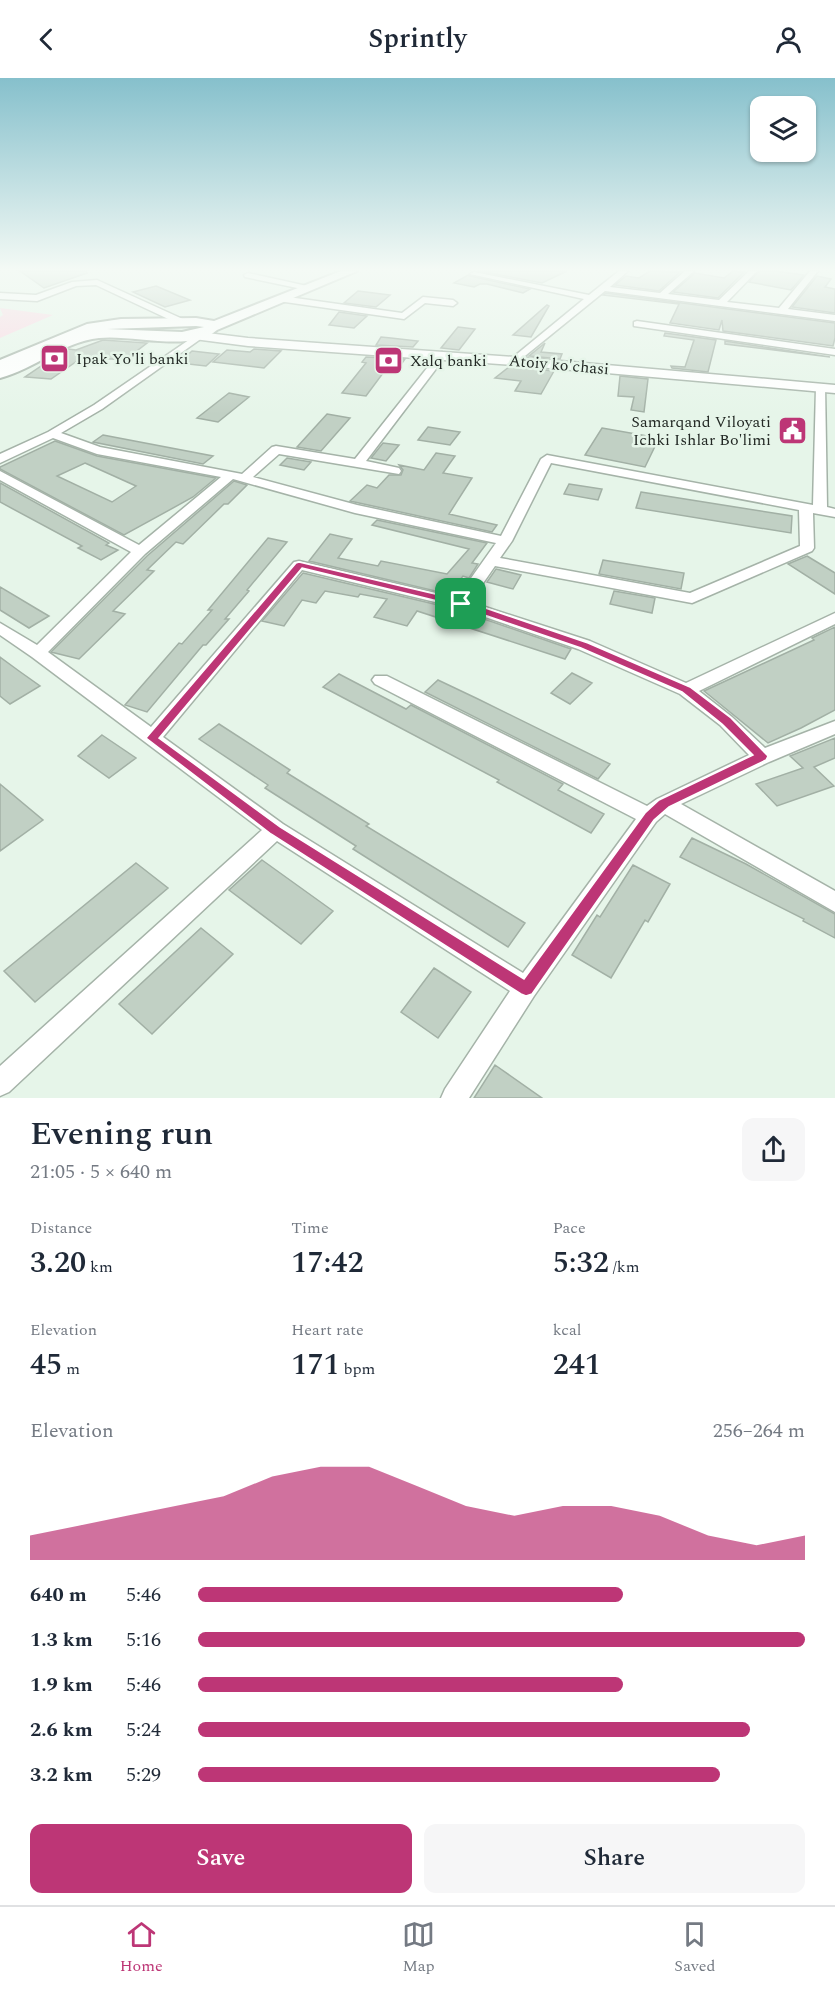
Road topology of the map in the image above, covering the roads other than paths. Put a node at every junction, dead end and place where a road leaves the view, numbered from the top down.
1 (175, 319) edge
2 (219, 319) edge
3 (233, 319) edge
4 (565, 319) edge
5 (637, 324) dead end
6 (193, 327) junction
7 (212, 327) junction
8 (175, 336) junction
9 (248, 342) junction
10 (835, 352) edge
11 (442, 355) junction
12 (515, 361) junction
13 (0, 365) edge
14 (0, 373) edge
15 (828, 388) edge
16 (52, 434) junction
17 (0, 459) edge
18 (358, 463) junction
19 (395, 471) dead end
20 (0, 475) edge
21 (238, 477) junction
22 (813, 508) junction
23 (835, 513) edge
24 (505, 542) junction
25 (140, 551) junction
26 (490, 561) junction
27 (461, 604) junction
28 (835, 618) edge
29 (0, 628) edge
30 (38, 653) junction
31 (381, 680) dead end
32 (686, 690) junction
33 (835, 728) edge
34 (152, 738) junction
35 (762, 756) junction
36 (657, 810) junction
37 (276, 830) junction
38 (835, 902) edge
39 (526, 988) junction
40 (0, 1083) edge
41 (454, 1098) edge

1 - 6 street
2 - 6 main road
3 - 7 main road
4 - 12 street
5 - 10 street
6 - 7 main road
6 - 8 main road
6 - 8 main road
6 - 9 street, Atoiy ko'chasi
6 - 13 main road
6 - 16 street
7 - 9 street, Atoiy ko'chasi
8 - 14 main road
9 - 11 street, Atoiy ko'chasi
11 - 12 street, Atoiy ko'chasi
11 - 18 street
12 - 15 street, Atoiy ko'chasi
15 - 22 street
16 - 17 street
16 - 21 street
18 - 19 street
18 - 21 street
20 - 25 street
21 - 24 street
21 - 25 street
22 - 23 street
22 - 24 street
22 - 26 street
24 - 26 street
25 - 30 street
26 - 27 street
27 - 32 street
27 - 34 street
28 - 32 street
29 - 30 street
30 - 34 street
31 - 36 street
32 - 35 street
33 - 35 street
34 - 37 street
35 - 36 street
36 - 38 street
36 - 39 street
37 - 39 street
37 - 40 street
39 - 41 street

